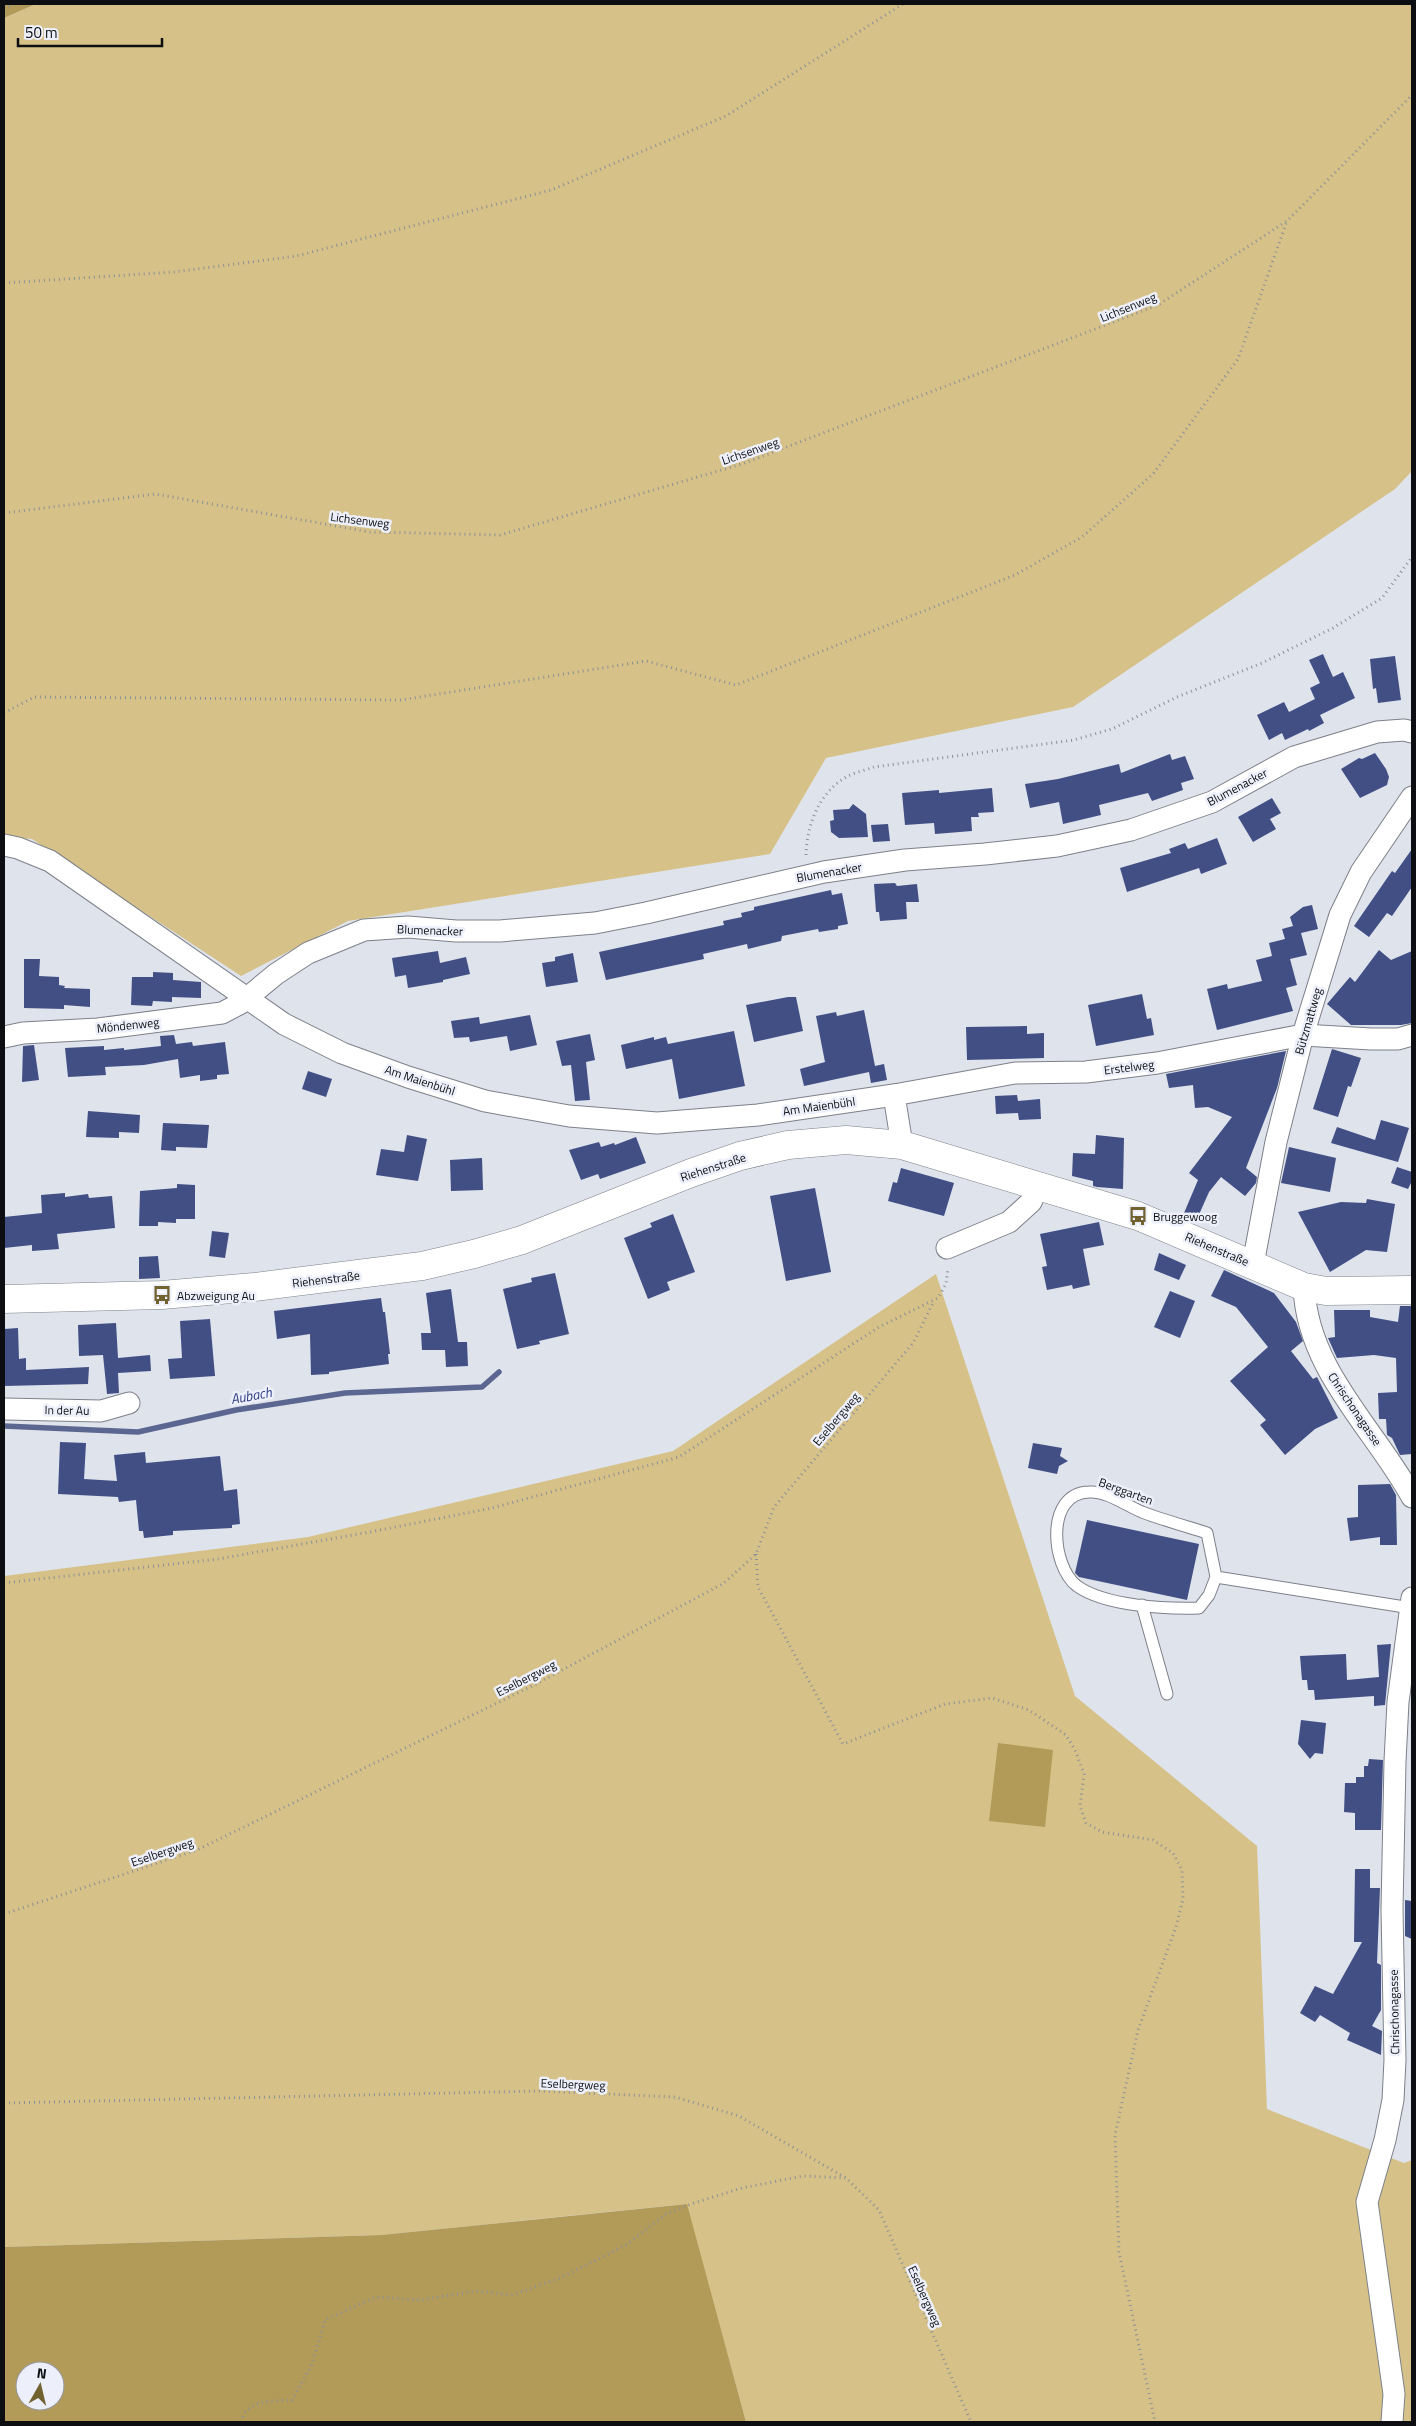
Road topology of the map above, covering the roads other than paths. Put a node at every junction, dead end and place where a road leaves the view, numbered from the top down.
1 (1412, 732) edge
2 (1412, 797) edge
3 (4, 845) edge
4 (248, 998) junction
5 (1303, 1035) junction
6 (1412, 1036) edge
7 (4, 1037) edge
8 (894, 1095) junction
9 (902, 1145) junction
10 (1039, 1185) junction
11 (947, 1248) road end
12 (1253, 1264) junction
13 (1304, 1287) junction
14 (1412, 1290) edge
15 (4, 1299) edge
16 (129, 1404) dead end
17 (4, 1409) edge
18 (1412, 1497) edge
19 (1216, 1577) junction
20 (1142, 1605) junction
21 (1411, 1610) edge
22 (1167, 1694) dead end
23 (1392, 2422) edge

1 - 4 street, Blumenacker
2 - 5 street, Bützmattweg
3 - 4 street, Am Maienbühl
4 - 7 street, Möndenweg
4 - 8 street, Am Maienbühl
5 - 6 street, Erstelweg
5 - 8 street, Erstelweg
5 - 12 street, Bützmattweg
8 - 9 street
9 - 10 street, Riehenstraße
9 - 15 street, Riehenstraße
10 - 11 street
10 - 12 street, Riehenstraße
12 - 13 street, Riehenstraße
13 - 14 street, Riehenstraße
13 - 18 street, Chrischonagasse
16 - 17 street, In der Au
19 - 20 lane, Berggarten
19 - 20 lane, Berggarten
19 - 21 lane
20 - 22 lane
21 - 23 street, Chrischonagasse

